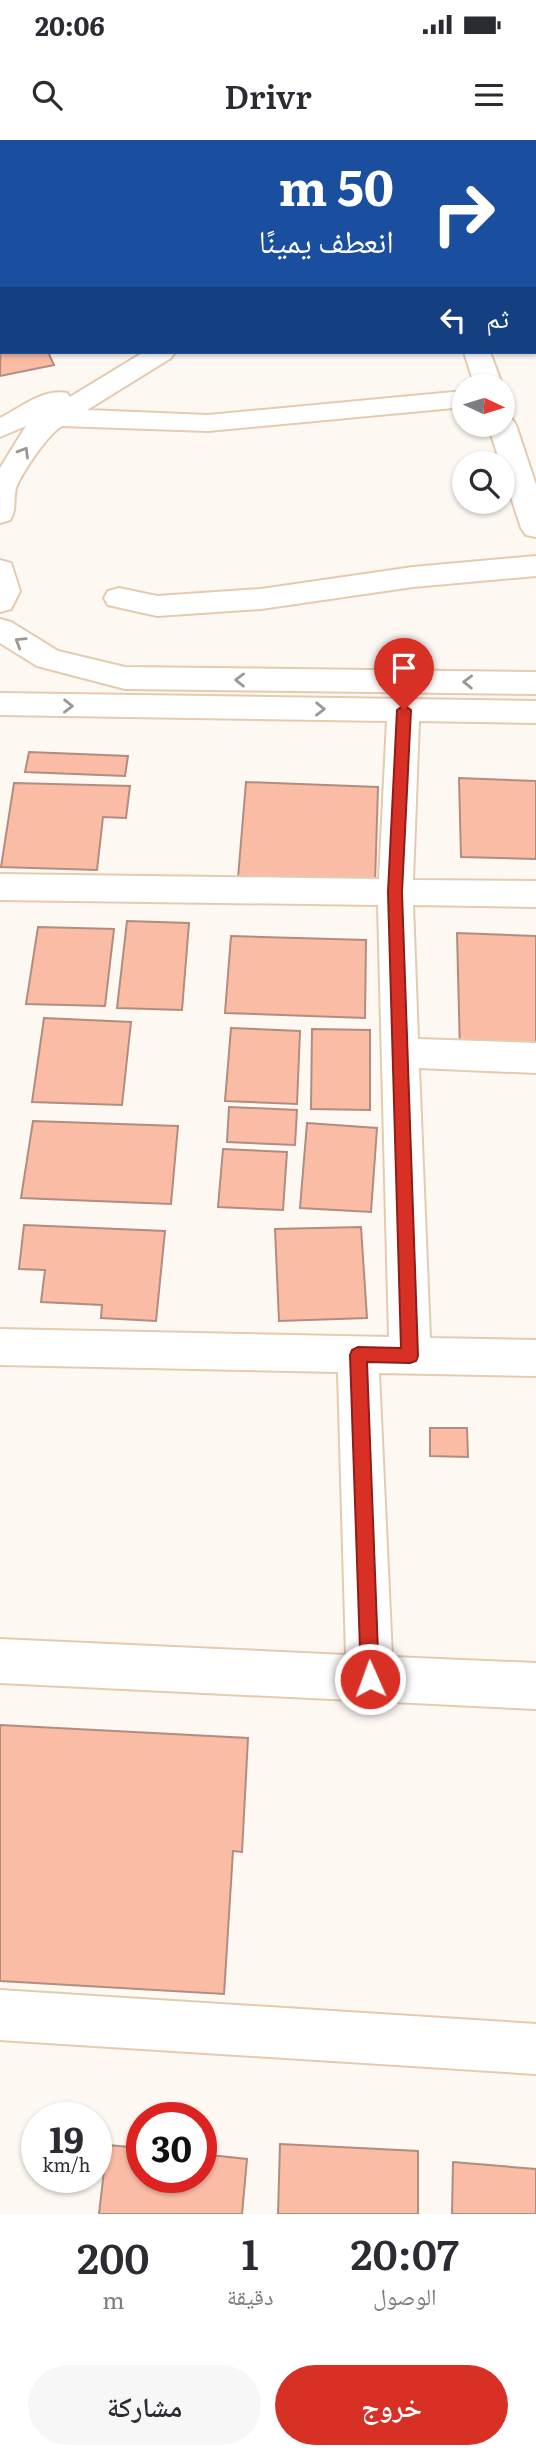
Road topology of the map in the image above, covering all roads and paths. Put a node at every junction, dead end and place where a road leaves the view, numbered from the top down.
1 (155, 354) edge
2 (156, 354) edge
3 (478, 354) edge
4 (485, 374) edge
5 (452, 400) edge
6 (56, 417) junction
7 (0, 429) edge
8 (506, 438) edge
9 (0, 514) edge
10 (536, 528) edge
11 (536, 566) edge
12 (0, 570) edge
13 (119, 598) dead end
14 (0, 603) edge
15 (0, 629) edge
16 (536, 683) edge
17 (0, 704) edge
18 (404, 710) junction
19 (536, 712) edge
20 (0, 887) edge
21 (395, 892) junction
22 (536, 894) edge
23 (401, 1053) junction
24 (536, 1058) edge
25 (0, 1347) edge
26 (358, 1355) junction
27 (410, 1356) junction
28 (536, 1358) edge
29 (0, 1661) edge
30 (370, 1679) junction
31 (536, 1686) edge
32 (0, 2015) edge
33 (536, 2049) edge

1 - 7 street
2 - 6 street
3 - 4 street
5 - 6 street
9 -> 6 street
8 - 10 street
11 - 13 street
12 - 14 street
16 -> 15 street
17 -> 18 street
18 - 19 street
18 - 21 street
20 - 21 street
21 - 22 street
21 - 23 street
23 - 24 street
23 - 27 street
25 - 26 street
26 - 27 street
26 - 30 street
27 - 28 street
29 - 30 street
30 - 31 street
32 - 33 street

